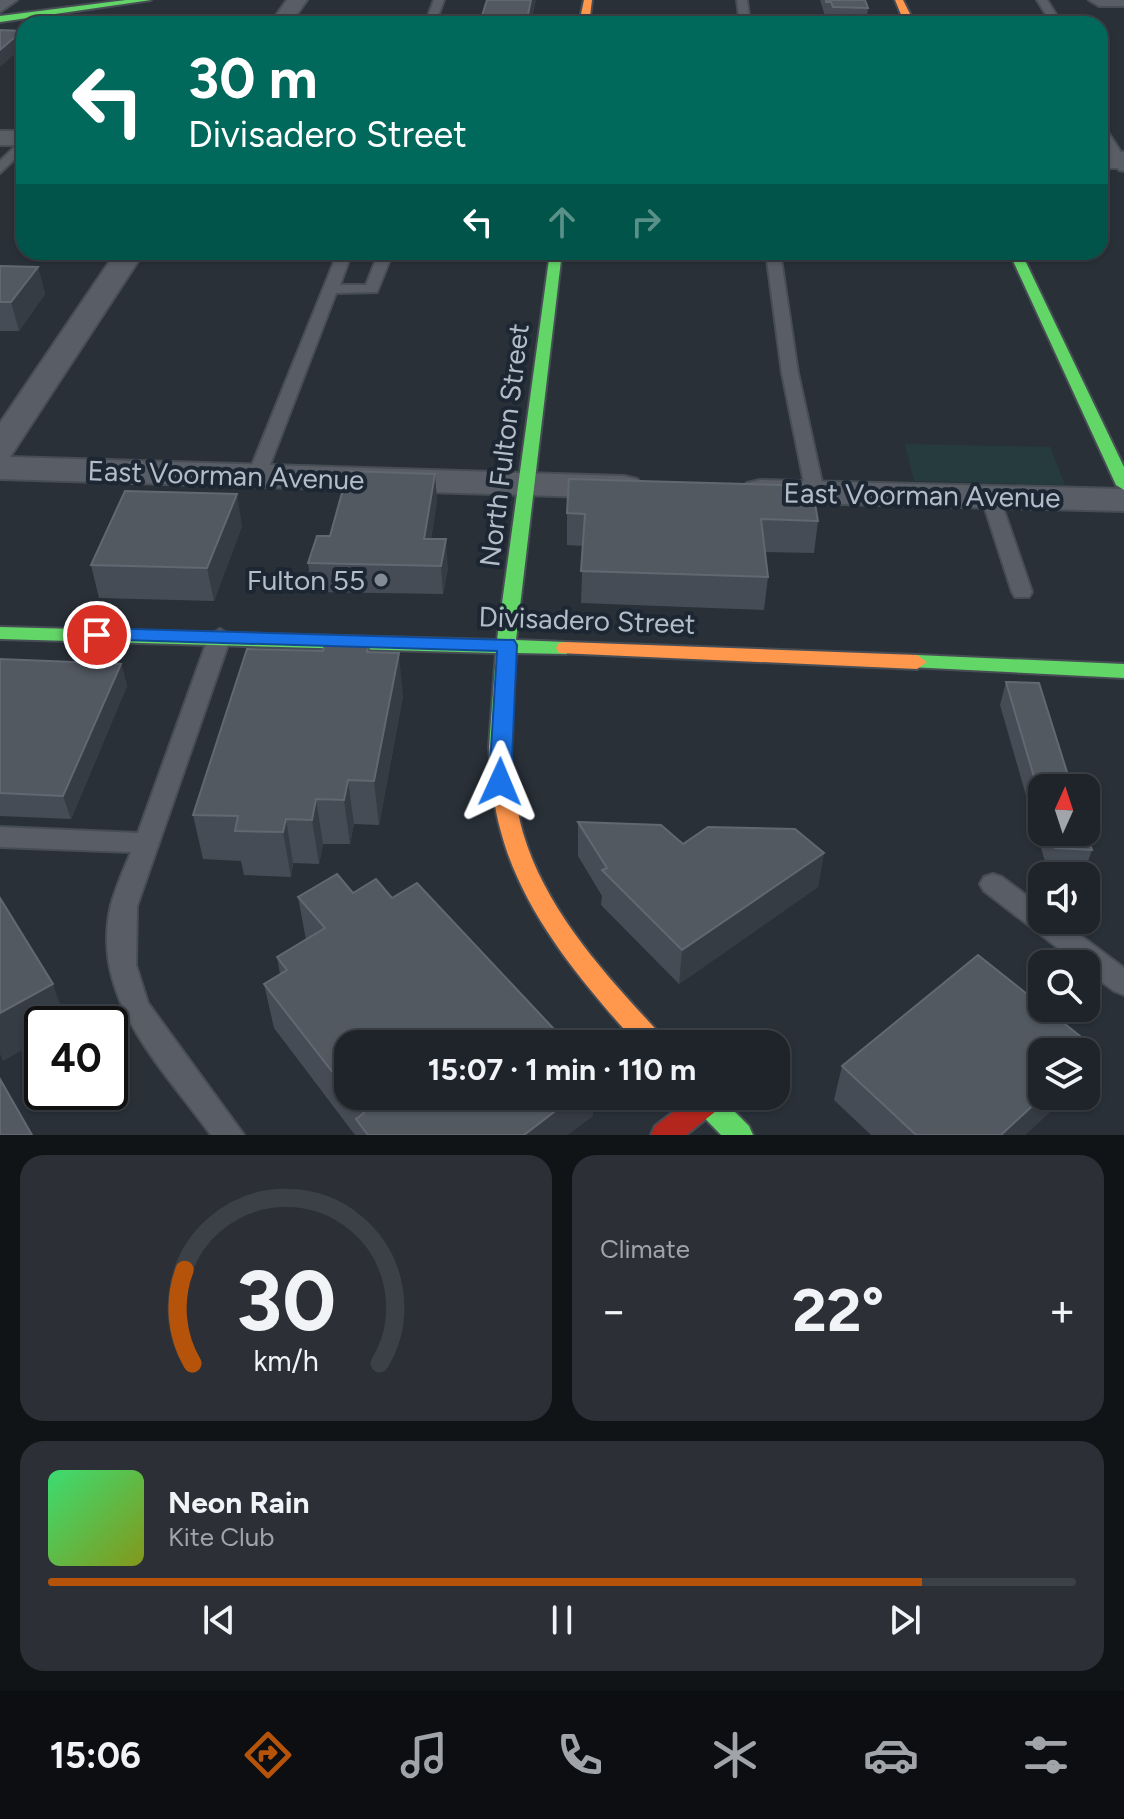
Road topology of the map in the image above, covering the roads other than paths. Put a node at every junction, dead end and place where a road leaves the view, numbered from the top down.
1 (7, 0) edge
2 (147, 0) edge
3 (1099, 0) edge
4 (1124, 0) edge
5 (53, 6) edge
6 (0, 7) edge
7 (0, 19) edge
8 (16, 150) edge
9 (0, 169) edge
10 (125, 260) edge
11 (342, 260) edge
12 (383, 260) edge
13 (555, 260) edge
14 (774, 260) edge
15 (1019, 260) edge
16 (331, 289) junction
17 (0, 449) edge
18 (0, 468) edge
19 (257, 475) junction
20 (526, 484) junction
21 (1124, 485) edge
22 (663, 488) edge
23 (724, 490) edge
24 (815, 492) junction
25 (990, 496) junction
26 (1124, 500) edge
27 (1022, 592) dead end
28 (0, 633) edge
29 (220, 636) junction
30 (507, 645) junction
31 (1124, 671) edge
32 (0, 837) edge
33 (144, 843) junction
34 (993, 884) dead end
35 (1124, 983) edge
36 (641, 1030) edge
37 (692, 1110) edge
38 (715, 1110) edge
39 (229, 1135) edge
40 (665, 1135) edge
41 (739, 1135) edge

1 - 6 street
2 - 5 main road
3 - 4 street
5 - 6 main road
5 - 7 main road
8 - 9 lane
10 - 17 street
11 - 16 lane
12 - 16 lane
13 - 20 main road, North Fulton Street
14 - 24 lane
15 - 21 main road
16 - 19 lane
18 - 19 street, East Voorman Avenue
19 - 20 street, East Voorman Avenue
20 - 22 street, East Voorman Avenue
20 - 30 main road, North Fulton Street
23 - 24 street, East Voorman Avenue
24 - 25 street, East Voorman Avenue
25 - 26 street, East Voorman Avenue
25 - 27 lane
28 - 29 main road, Divisadero Street
29 - 30 main road, Divisadero Street
29 - 33 lane
30 - 31 main road, Divisadero Street
30 - 36 main road, North Fulton Street
32 - 33 lane
33 - 39 lane
34 - 35 lane
37 - 40 main road
38 - 41 main road

